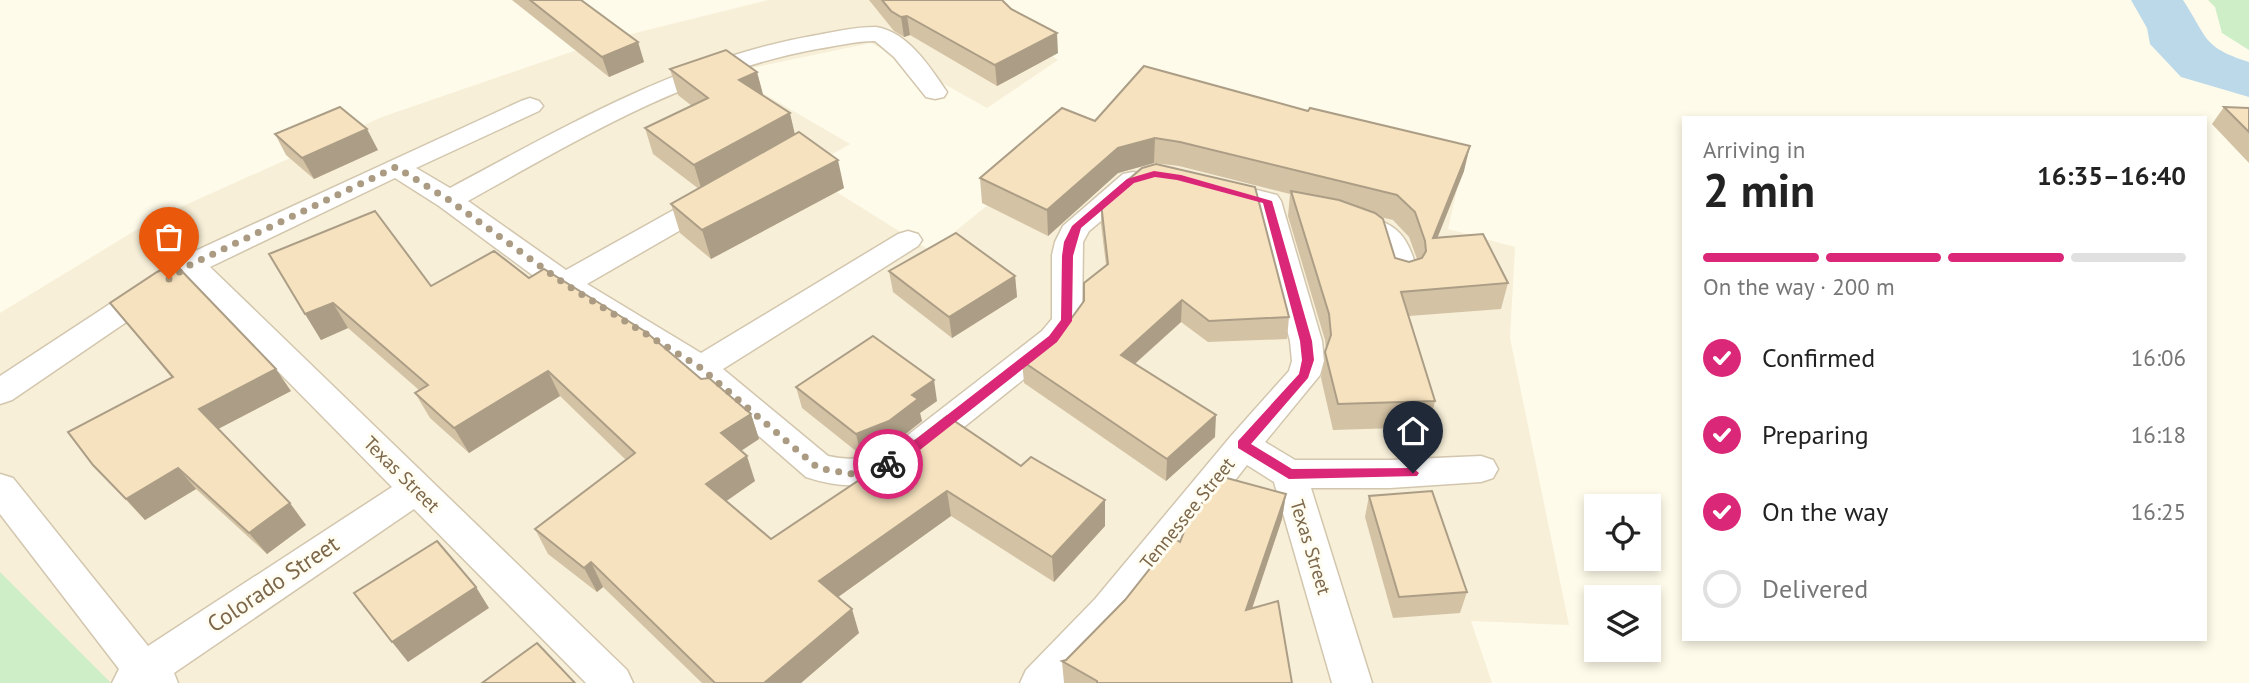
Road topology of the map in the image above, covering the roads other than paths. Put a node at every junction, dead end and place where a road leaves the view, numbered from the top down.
1 (936, 92) dead end
2 (530, 106) dead end
3 (396, 167) junction
4 (734, 189) edge
5 (449, 200) junction
6 (1293, 207) junction
7 (908, 240) dead end
8 (190, 265) junction
9 (1404, 275) edge
10 (565, 284) junction
11 (701, 368) junction
12 (0, 392) edge
13 (1243, 445) junction
14 (1481, 469) dead end
15 (1289, 474) junction
16 (0, 488) edge
17 (417, 488) junction
18 (144, 679) edge
19 (613, 683) edge
20 (1040, 683) edge
21 (1352, 683) edge

1 - 5 street
2 - 3 street
3 - 5 street
3 - 8 street
4 - 10 street
5 - 10 street
6 - 9 street
6 - 11 street
6 - 13 street, Tennessee Street
7 - 11 street
8 - 12 street
8 - 17 street, Texas Street
10 - 11 street
13 - 15 street
13 - 20 street, Tennessee Street
14 - 15 street, Texas Street
15 - 21 street, Texas Street
16 - 18 street
17 - 18 street, Colorado Street
17 - 19 street, Texas Street

